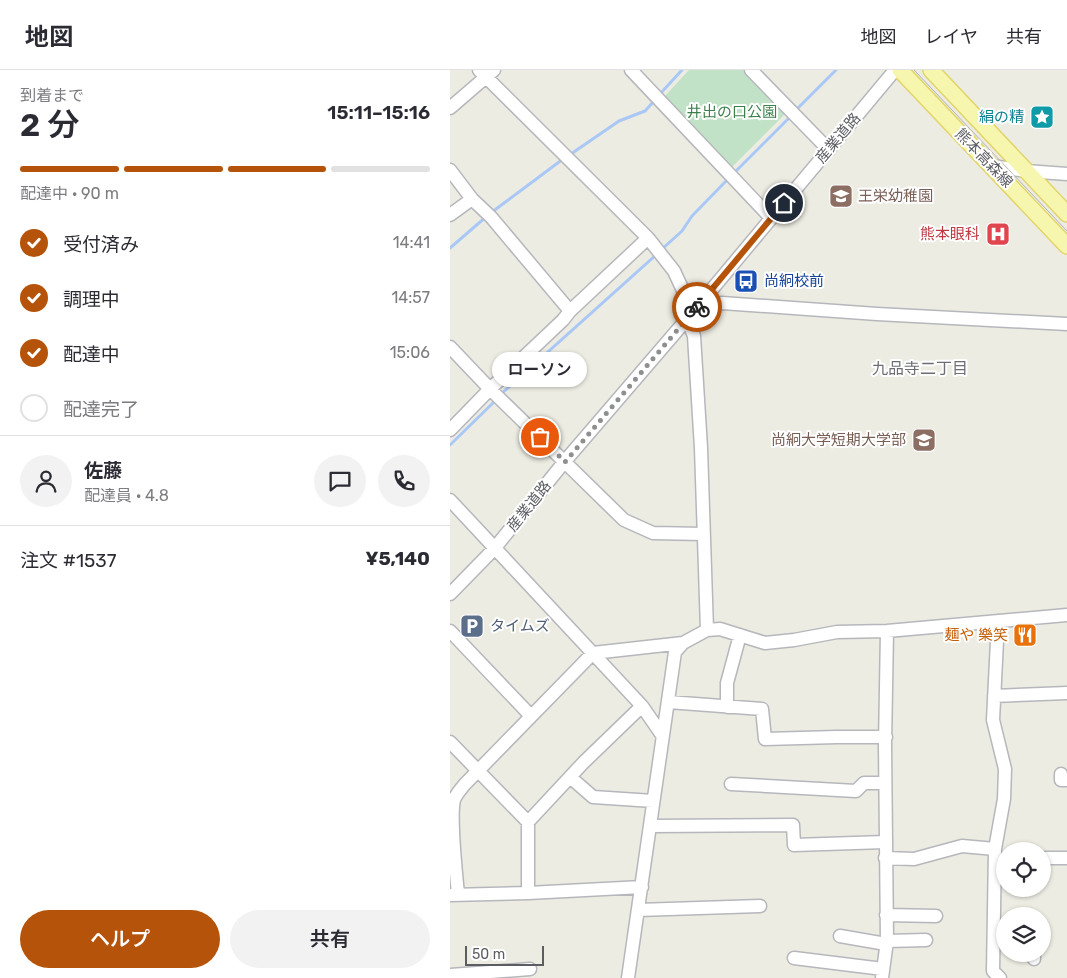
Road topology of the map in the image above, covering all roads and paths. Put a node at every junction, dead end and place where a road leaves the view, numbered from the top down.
1 (631, 70) edge
2 (751, 70) edge
3 (894, 70) edge
4 (900, 70) edge
5 (931, 70) edge
6 (487, 72) edge
7 (450, 108) edge
8 (829, 150) junction
9 (992, 166) junction
10 (450, 170) edge
11 (1026, 171) junction
12 (1067, 174) edge
13 (472, 199) junction
14 (1067, 214) edge
15 (450, 215) edge
16 (772, 218) junction
17 (648, 238) junction
18 (1067, 246) edge
19 (570, 311) junction
20 (690, 315) junction
21 (1067, 324) edge
22 (450, 347) edge
23 (490, 389) junction
24 (450, 430) edge
25 (565, 462) junction
26 (450, 500) edge
27 (703, 534) junction
28 (494, 548) junction
29 (450, 594) edge
30 (1067, 614) edge
31 (998, 621) junction
32 (707, 630) junction
33 (450, 631) edge
34 (887, 632) junction
35 (740, 635) junction
36 (683, 643) junction
37 (593, 652) junction
38 (1067, 693) edge
39 (994, 696) junction
40 (668, 702) junction
41 (642, 706) junction
42 (727, 707) junction
43 (531, 716) junction
44 (662, 735) junction
45 (886, 737) junction
46 (450, 742) edge
47 (478, 770) junction
48 (570, 776) junction
49 (885, 783) junction
50 (450, 784) edge
51 (465, 784) junction
52 (731, 784) dead end
53 (653, 800) junction
54 (451, 811) edge
55 (528, 822) junction
56 (650, 826) junction
57 (451, 840) edge
58 (885, 842) junction
59 (999, 842) edge
60 (996, 854) edge
61 (885, 858) junction
62 (1051, 858) edge
63 (1067, 858) edge
64 (453, 867) edge
65 (642, 887) junction
66 (528, 893) junction
67 (454, 894) edge
68 (760, 906) dead end
69 (638, 910) junction
70 (886, 916) junction
71 (936, 916) dead end
72 (840, 936) dead end
73 (926, 940) dead end
74 (887, 943) junction
75 (794, 958) dead end
76 (996, 960) edge
77 (530, 969) dead end
78 (883, 974) edge
79 (487, 975) edge
80 (450, 977) edge
81 (628, 978) edge
82 (1000, 978) edge

1 - 16 street
2 - 8 street
3 - 8 street, 産業道路
4 - 9 main road, 熊本高森線
5 - 11 main road, 熊本高森線
6 - 7 street
6 - 17 street
8 - 16 street, 産業道路
9 - 11 street
9 - 18 main road, 熊本高森線
10 - 13 street
11 - 12 street
11 - 14 main road, 熊本高森線
13 - 15 street
13 - 19 street
16 - 20 street, 産業道路
17 - 19 street
17 - 20 street
19 - 23 street
20 - 21 street
20 - 25 street, 産業道路
20 - 27 street
22 - 23 street
23 - 24 street
23 - 25 street
25 - 27 street
25 - 28 street, 産業道路
26 - 28 street
27 - 32 street
28 - 29 street, 産業道路
28 - 37 street
30 - 31 street
31 - 34 street
31 - 39 street
32 - 35 street
32 - 36 street
33 - 43 street
34 - 35 street
34 - 45 street
35 - 42 street
36 - 37 street
36 - 40 street
37 - 41 street
37 - 43 street
38 - 39 street
39 - 59 street
40 - 42 street
40 - 44 street
41 - 44 street
41 - 48 street
42 - 45 street
43 - 47 street
44 - 53 street
45 - 49 street
46 - 47 street
47 - 51 street
47 - 55 street
48 - 53 street
48 - 55 street
49 - 52 street
49 - 58 street
50 - 51 street
51 - 54 street
53 - 56 street
54 - 57 street
55 - 66 street
56 - 58 street
56 - 65 street
57 - 64 street
58 - 61 street
60 - 61 street
61 - 70 street
62 - 63 street
64 - 67 street
65 - 66 street
65 - 69 street
66 - 67 street
68 - 69 street
69 - 81 street
70 - 71 street
70 - 74 street
72 - 74 street
73 - 74 street
74 - 78 street
75 - 78 street
76 - 82 street
77 - 79 street
79 - 80 street

